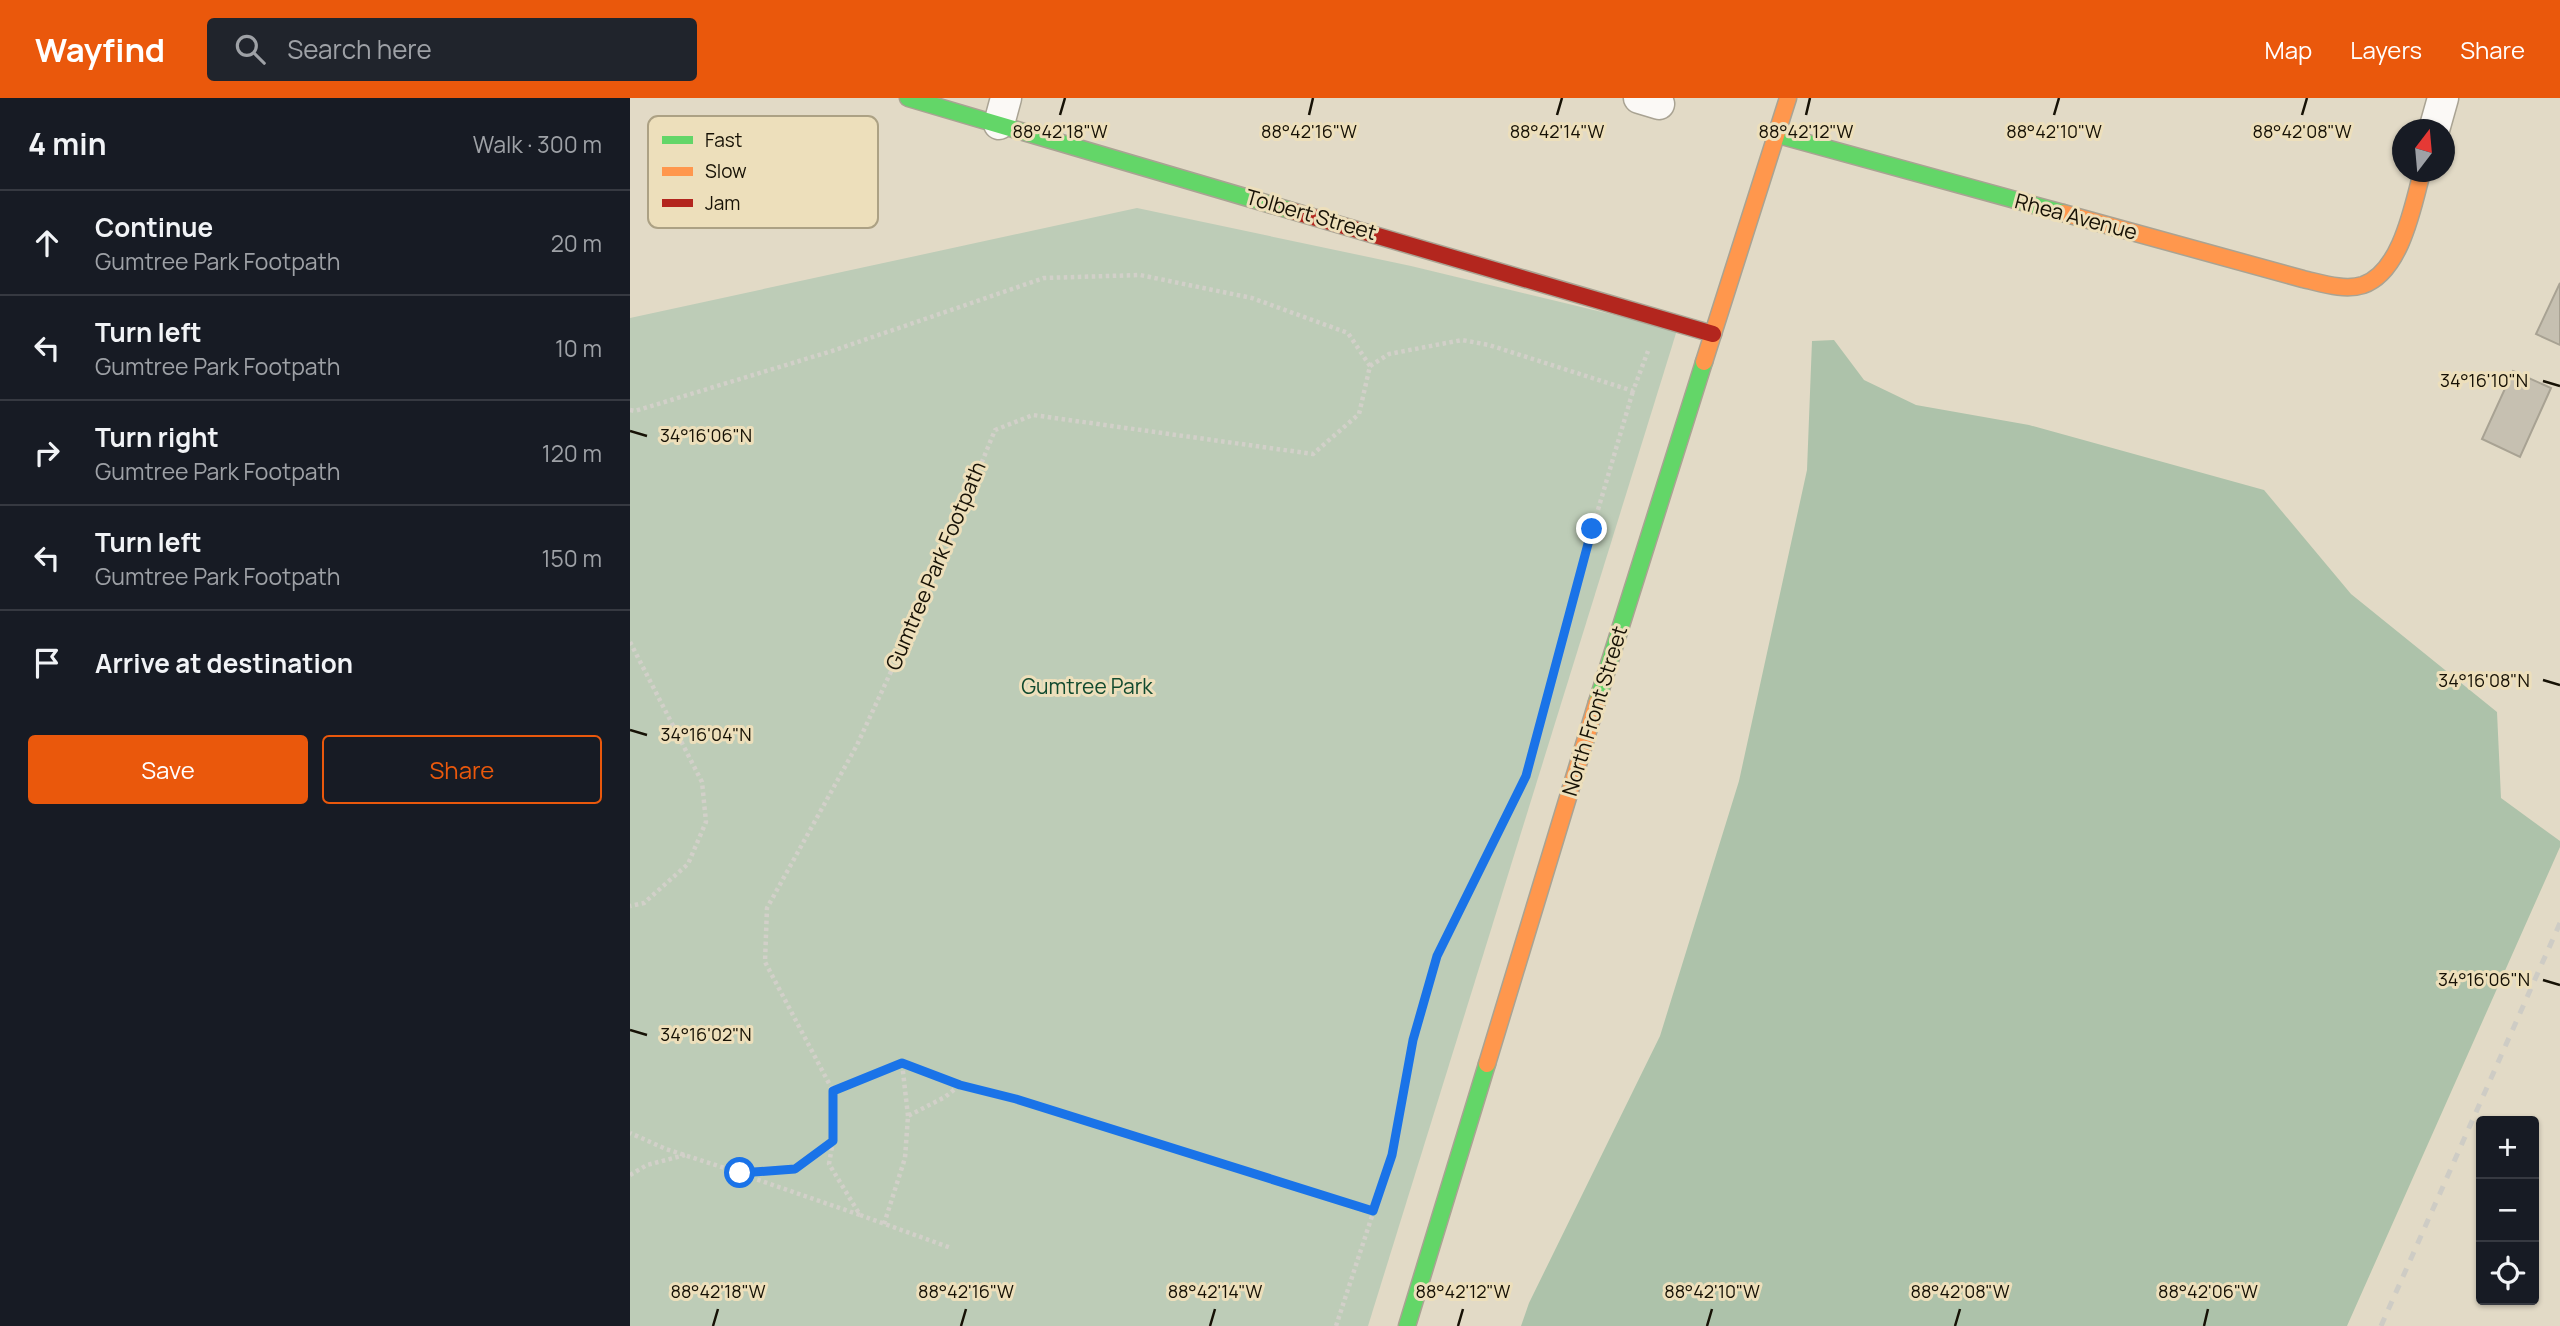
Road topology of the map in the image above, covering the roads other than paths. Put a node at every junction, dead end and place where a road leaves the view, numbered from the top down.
1 (908, 98) edge
2 (1788, 98) edge
3 (2443, 98) edge
4 (1002, 111) edge
5 (2437, 119) edge
6 (1777, 135) junction
7 (2419, 182) edge
8 (1713, 334) junction
9 (1407, 1326) edge

1 - 4 street, Tolbert Street
2 - 6 street, North Front Street
3 - 5 street
4 - 8 street, Tolbert Street
6 - 7 street, Rhea Avenue
6 - 8 street, North Front Street
8 - 9 street, North Front Street

